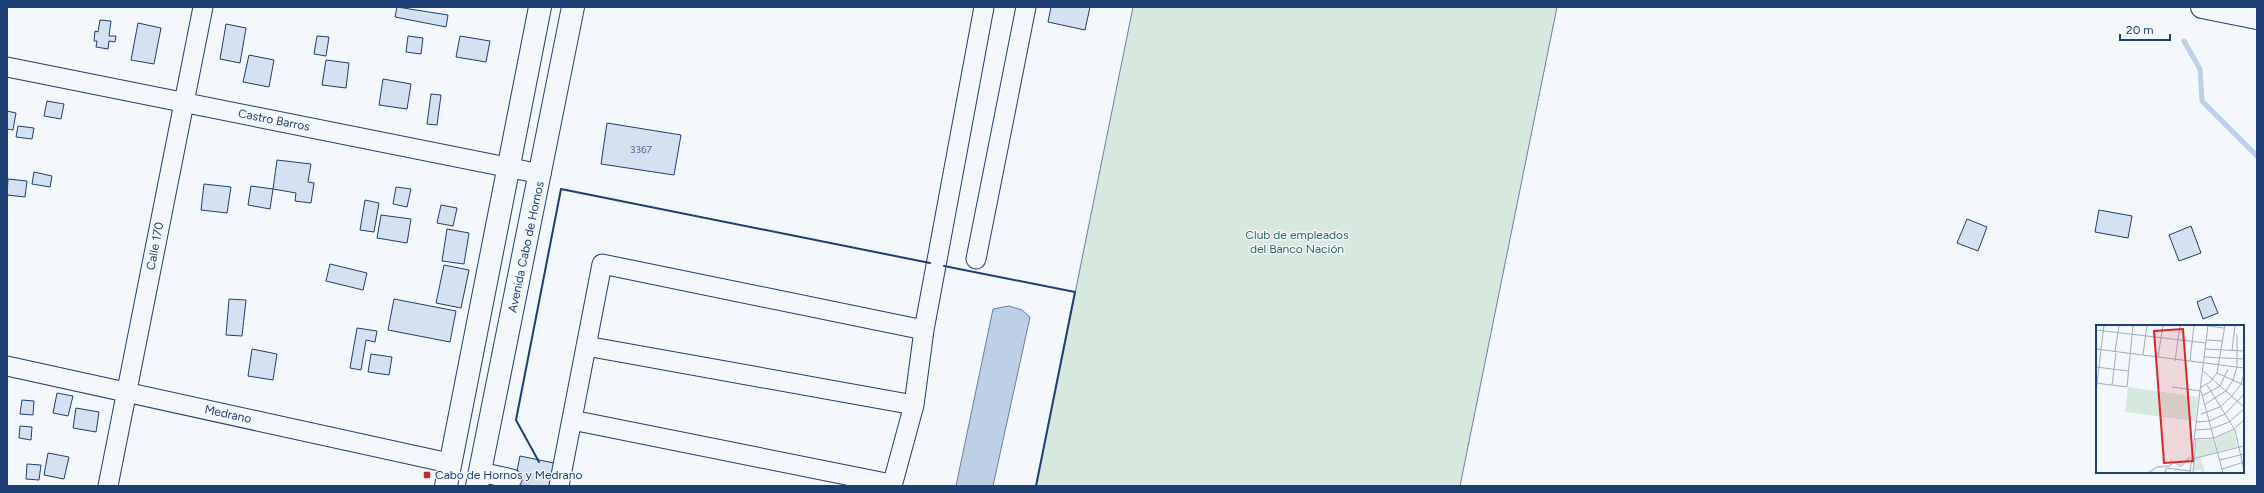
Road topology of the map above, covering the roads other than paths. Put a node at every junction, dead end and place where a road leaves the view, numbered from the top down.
1 (203, 7) edge
2 (540, 7) edge
3 (573, 7) edge
4 (984, 7) edge
5 (1026, 7) edge
6 (2202, 7) edge
7 (2228, 10) edge
8 (2257, 18) edge
9 (7, 67) edge
10 (183, 102) junction
11 (508, 168) junction
12 (541, 174) junction
13 (976, 259) dead end
14 (924, 330) junction
15 (586, 346) junction
16 (7, 366) edge
17 (127, 392) junction
18 (914, 405) junction
19 (572, 420) junction
20 (449, 462) junction
21 (478, 479) edge
22 (512, 479) tunnel mouth
23 (108, 486) edge
24 (446, 486) edge
25 (559, 486) edge
26 (890, 486) edge

1 - 10 street, Calle 170
2 - 11 main road
3 - 12 main road, Avenida Cabo de Hornos
4 - 14 street
5 - 13 street
6 - 7 main road
7 - 8 main road
9 - 10 street, Castro Barros
10 - 11 street, Castro Barros
10 - 17 street, Calle 170
11 - 12 street, Castro Barros
11 - 20 main road
12 - 21 main road, Avenida Cabo de Hornos
14 - 15 street
14 - 18 street
15 - 18 street
15 - 19 street
16 - 17 street, Medrano
17 - 20 street, Medrano
17 - 23 street, Calle 170
18 - 26 street
19 - 25 street
19 - 26 street
20 - 24 main road
21 - 22 street

